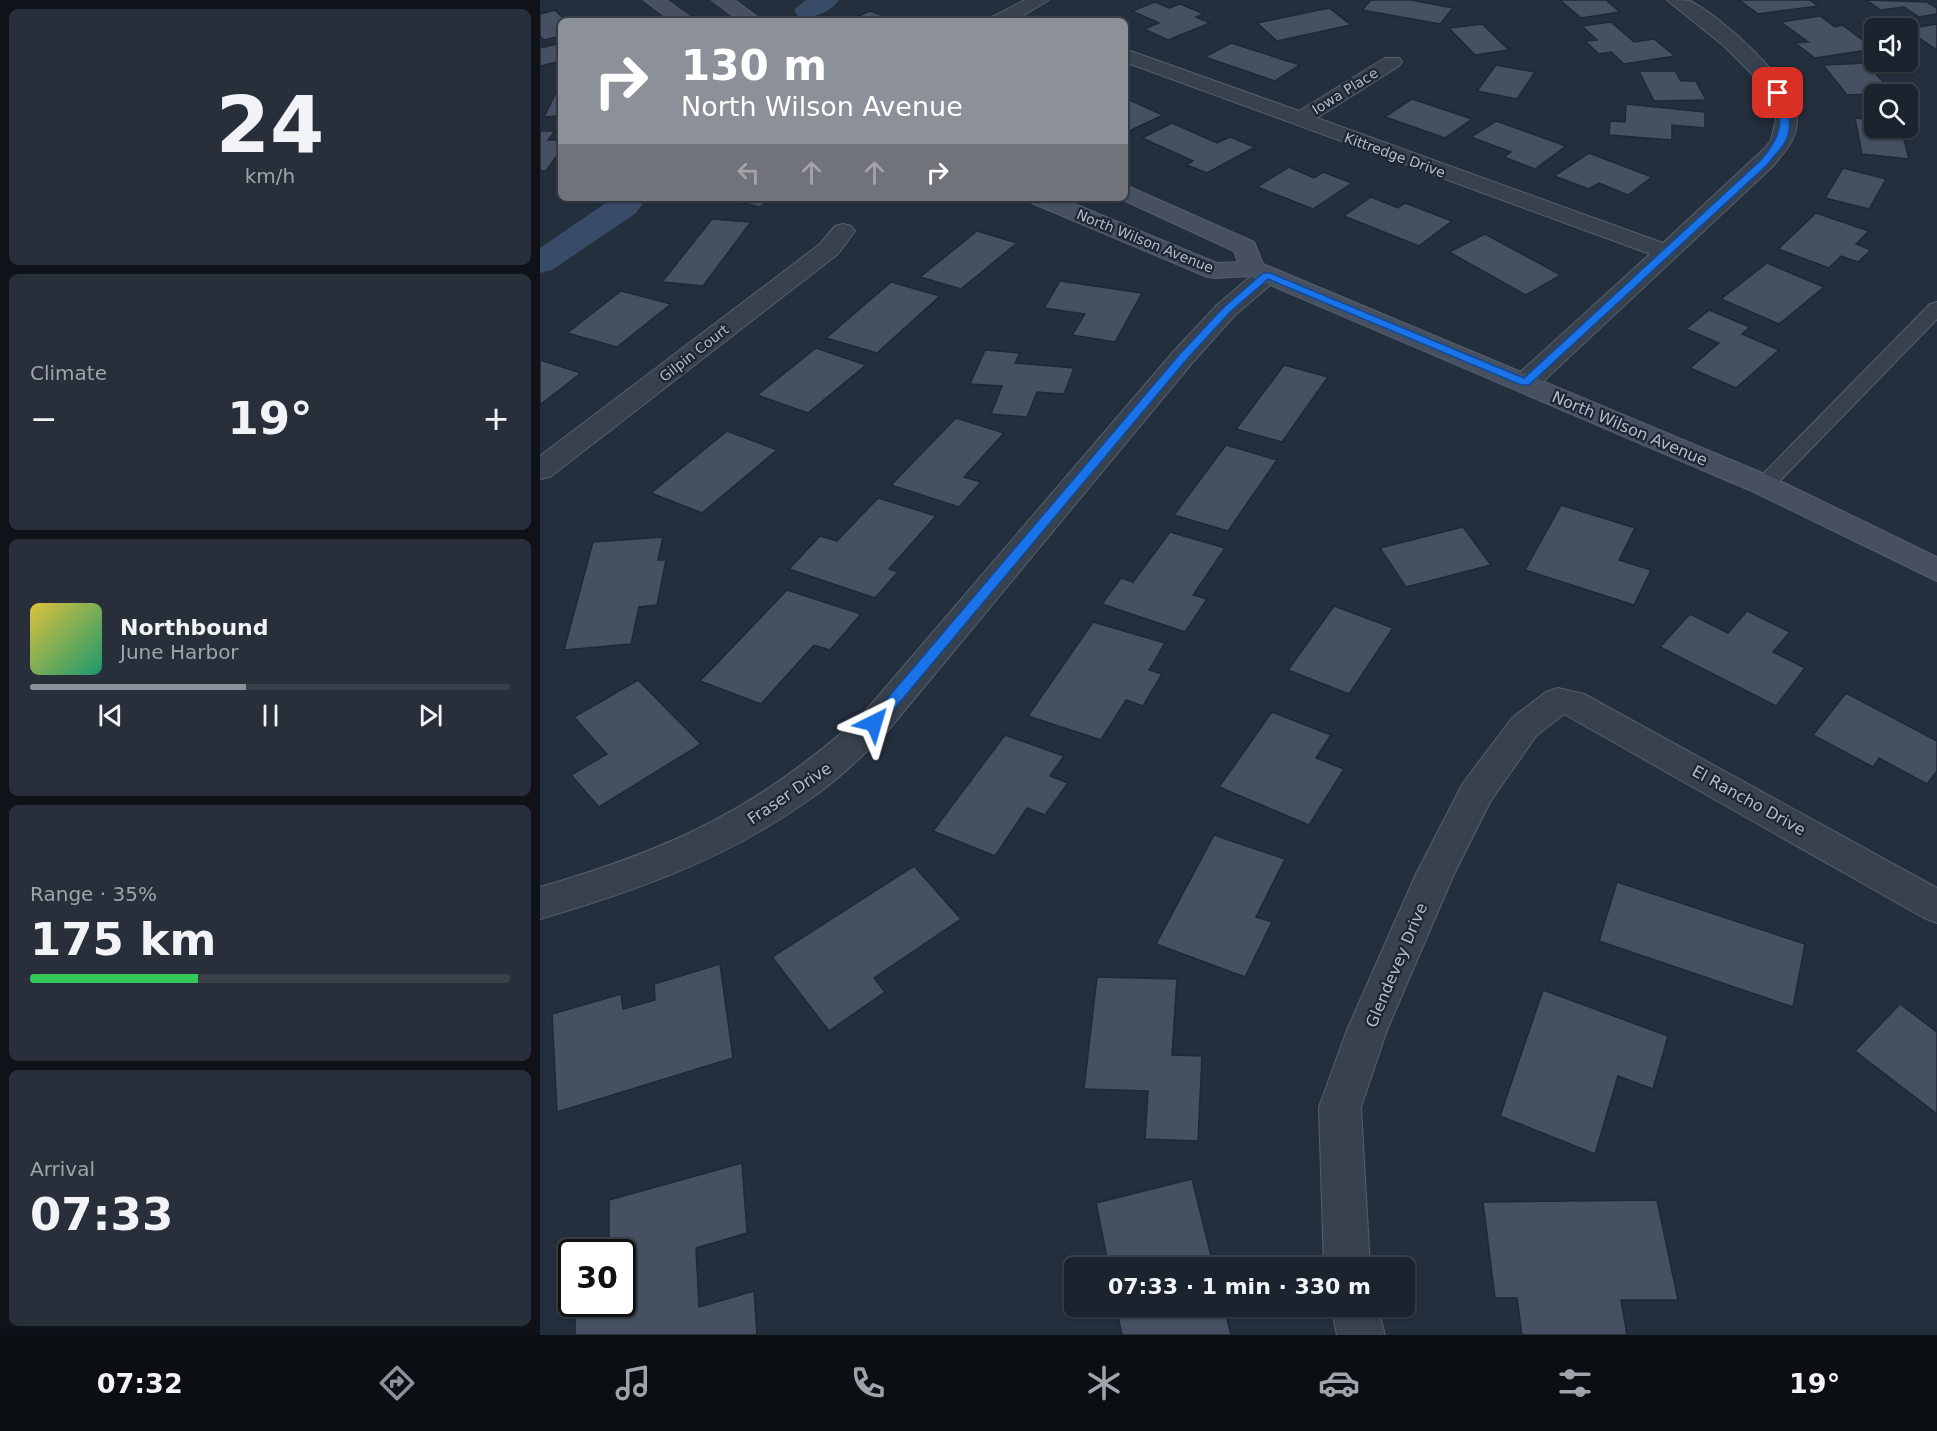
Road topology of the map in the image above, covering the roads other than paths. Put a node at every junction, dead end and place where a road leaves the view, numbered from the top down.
1 (653, 0) edge
2 (721, 0) edge
3 (1040, 0) edge
4 (1676, 0) edge
5 (680, 18) edge
6 (748, 18) edge
7 (1006, 18) edge
8 (1128, 56) edge
9 (1392, 62) dead end
10 (1299, 120) junction
11 (1128, 193) edge
12 (1047, 201) edge
13 (843, 231) dead end
14 (1666, 252) junction
15 (1259, 271) junction
16 (1937, 308) edge
17 (1525, 383) junction
18 (540, 470) edge
19 (1764, 485) junction
20 (1937, 570) edge
21 (1557, 701) joint
22 (540, 903) edge
23 (1937, 907) edge
24 (1347, 1257) edge
25 (1356, 1317) edge
26 (1360, 1335) edge

1 - 5 main road
2 - 6 main road
3 - 7 street
4 - 14 street
8 - 10 street, Kittredge Drive
9 - 10 street, Iowa Place
10 - 14 street, Kittredge Drive
11 - 15 main road, North Wilson Avenue
12 - 15 main road, North Wilson Avenue
13 - 18 street, Gilpin Court
14 - 17 street
15 - 17 main road, North Wilson Avenue
15 - 22 street, Fraser Drive
16 - 19 lane
17 - 19 main road, North Wilson Avenue
19 - 20 main road, North Wilson Avenue
21 - 23 street, El Rancho Drive
21 - 24 street, Glendevey Drive
25 - 26 street

